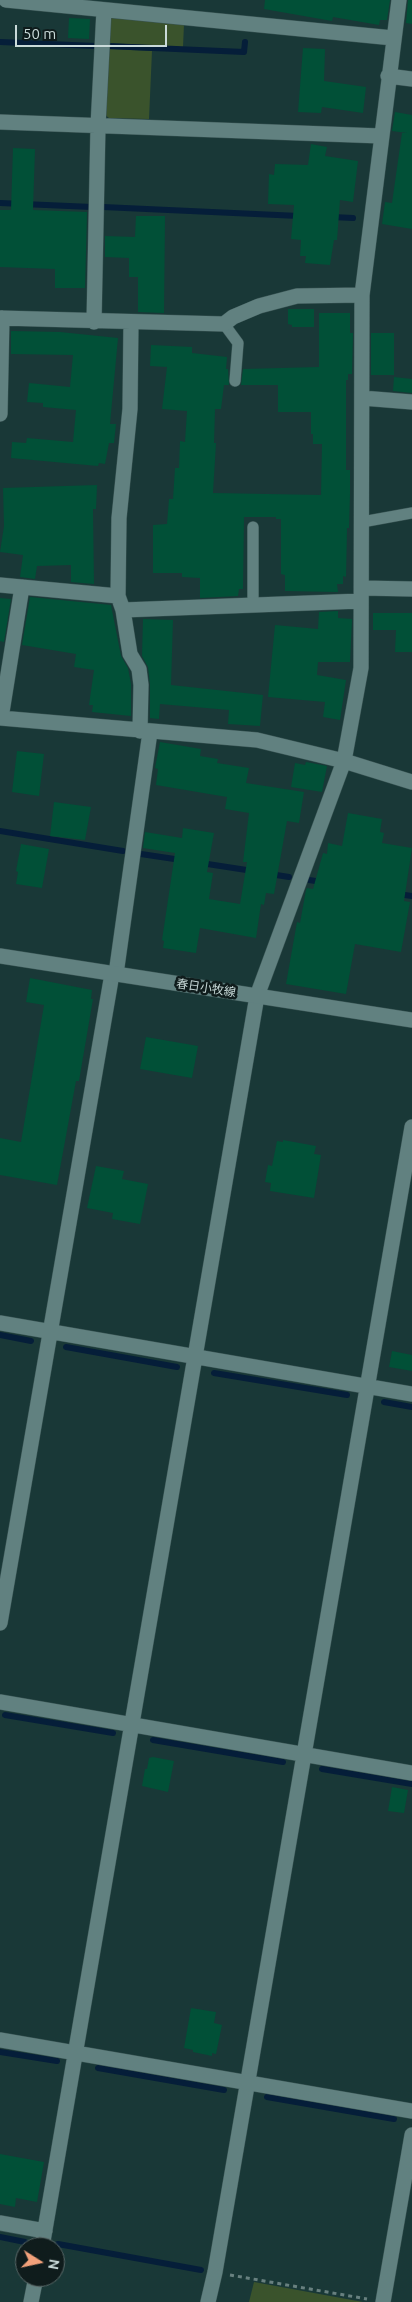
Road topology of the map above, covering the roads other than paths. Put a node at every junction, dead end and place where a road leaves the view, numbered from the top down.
1 (6, 0) edge
2 (399, 0) edge
3 (104, 10) junction
4 (393, 38) junction
5 (388, 76) junction
6 (412, 79) edge
7 (0, 122) edge
8 (98, 126) junction
9 (381, 136) junction
10 (362, 295) junction
11 (1, 318) edge
12 (94, 322) junction
13 (131, 322) junction
14 (224, 324) junction
15 (235, 381) dead end
16 (362, 398) junction
17 (412, 402) edge
18 (0, 414) edge
19 (412, 513) edge
20 (362, 522) junction
21 (253, 527) dead end
22 (0, 585) edge
23 (22, 587) junction
24 (412, 589) edge
25 (361, 594) junction
26 (121, 603) junction
27 (253, 606) junction
28 (1, 718) edge
29 (145, 731) junction
30 (344, 761) junction
31 (412, 782) edge
32 (0, 956) edge
33 (114, 974) junction
34 (257, 996) junction
35 (412, 1020) edge
36 (412, 1127) edge
37 (0, 1323) edge
38 (50, 1331) junction
39 (195, 1356) junction
40 (368, 1386) junction
41 (412, 1394) edge
42 (0, 1623) edge
43 (0, 1702) edge
44 (132, 1725) junction
45 (304, 1755) junction
46 (412, 1773) edge
47 (0, 2040) edge
48 (76, 2053) junction
49 (248, 2083) junction
50 (412, 2111) edge
51 (412, 2135) edge
52 (0, 2223) edge
53 (45, 2231) junction
54 (44, 2237) edge
55 (34, 2287) edge
56 (31, 2302) edge
57 (208, 2302) edge
58 (383, 2302) edge

1 - 3 street
2 - 4 street
3 - 4 street
3 - 8 street
4 - 5 street
5 - 6 street
5 - 9 street
7 - 8 street
8 - 9 street
8 - 12 street
9 - 10 street
10 - 14 street
10 - 16 street
11 - 12 street
11 - 18 street
12 - 13 street
13 - 14 street
13 - 26 street
14 - 15 lane
16 - 17 street
16 - 20 street
19 - 20 lane
20 - 25 street
21 - 27 lane
22 - 23 street
23 - 26 street
23 - 28 street
24 - 25 street
25 - 27 street
25 - 30 street
26 - 27 street
26 - 29 street
28 - 29 street
29 - 30 street
29 - 33 street
30 - 31 street
30 - 34 street
32 - 33 street, 春日小牧線
33 - 34 street, 春日小牧線
33 - 38 street
34 - 35 street, 春日小牧線
34 - 39 street
36 - 40 street
37 - 38 street
38 - 39 street
38 - 42 street
39 - 40 street
39 - 44 street
40 - 41 street
40 - 45 street
43 - 44 street
44 - 45 street
44 - 48 street
45 - 46 street
45 - 49 street
47 - 48 street
48 - 49 street
48 - 53 street
49 - 50 street
49 - 57 street
51 - 58 street
52 - 53 street
53 - 54 street
55 - 56 street

